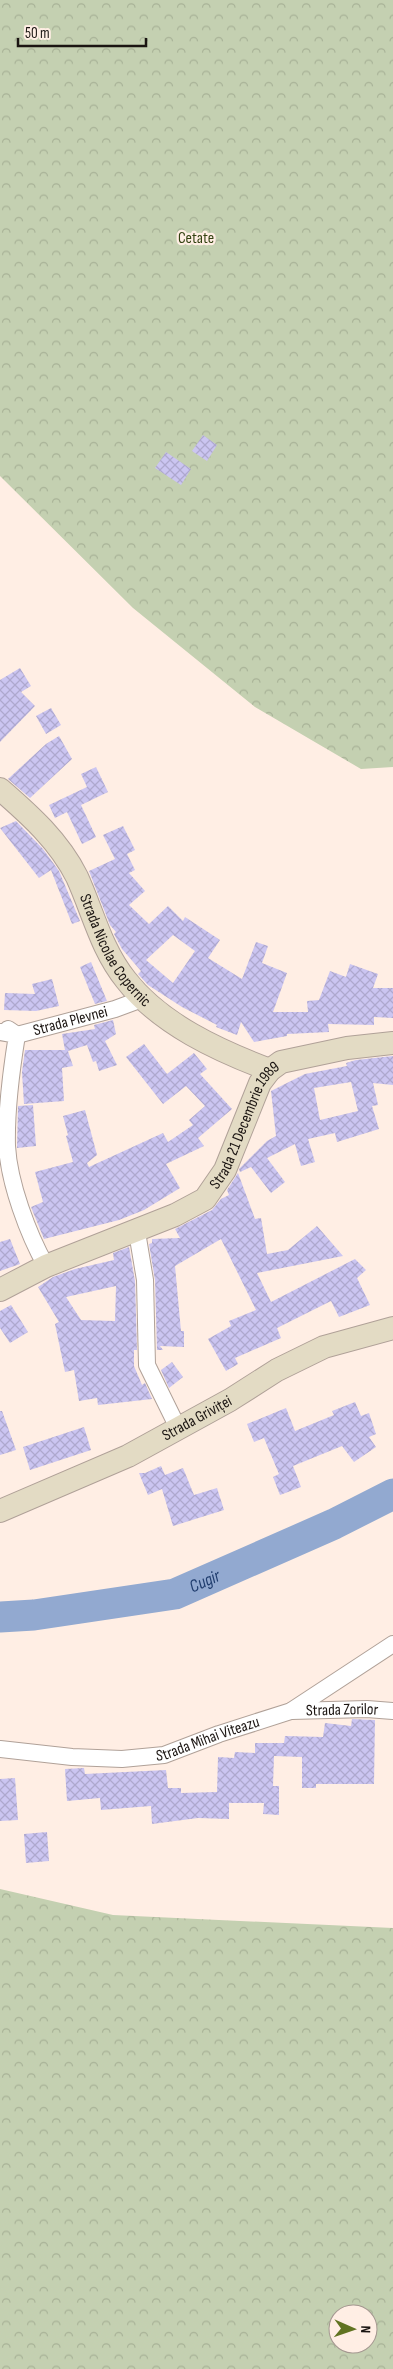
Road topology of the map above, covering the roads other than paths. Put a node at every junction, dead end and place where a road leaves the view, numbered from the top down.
1 (0, 789) edge
2 (142, 999) junction
3 (0, 1023) edge
4 (0, 1032) edge
5 (16, 1035) junction
6 (393, 1043) edge
7 (270, 1070) junction
8 (137, 1232) junction
9 (46, 1266) junction
10 (0, 1290) edge
11 (393, 1328) edge
12 (179, 1430) junction
13 (0, 1511) edge
14 (393, 1644) edge
15 (291, 1711) junction
16 (393, 1711) edge
17 (0, 1749) edge

1 - 2 main road, Strada Nicolae Copernic
2 - 5 street, Strada Plevnei
2 - 7 main road, Strada Nicolae Copernic
3 - 5 street, Strada Plevnei
4 - 5 street
5 - 9 street
6 - 7 main road, Strada 21 Decembrie 1989
7 - 8 main road, Strada 21 Decembrie 1989
8 - 9 main road, Strada 21 Decembrie 1989
8 - 12 street
9 - 10 main road, Strada 21 Decembrie 1989
11 - 12 main road, Strada Griviței
12 - 13 main road, Strada Griviței
14 - 15 street, Strada Mihai Viteazu
15 - 16 street, Strada Zorilor
15 - 17 street, Strada Mihai Viteazu

